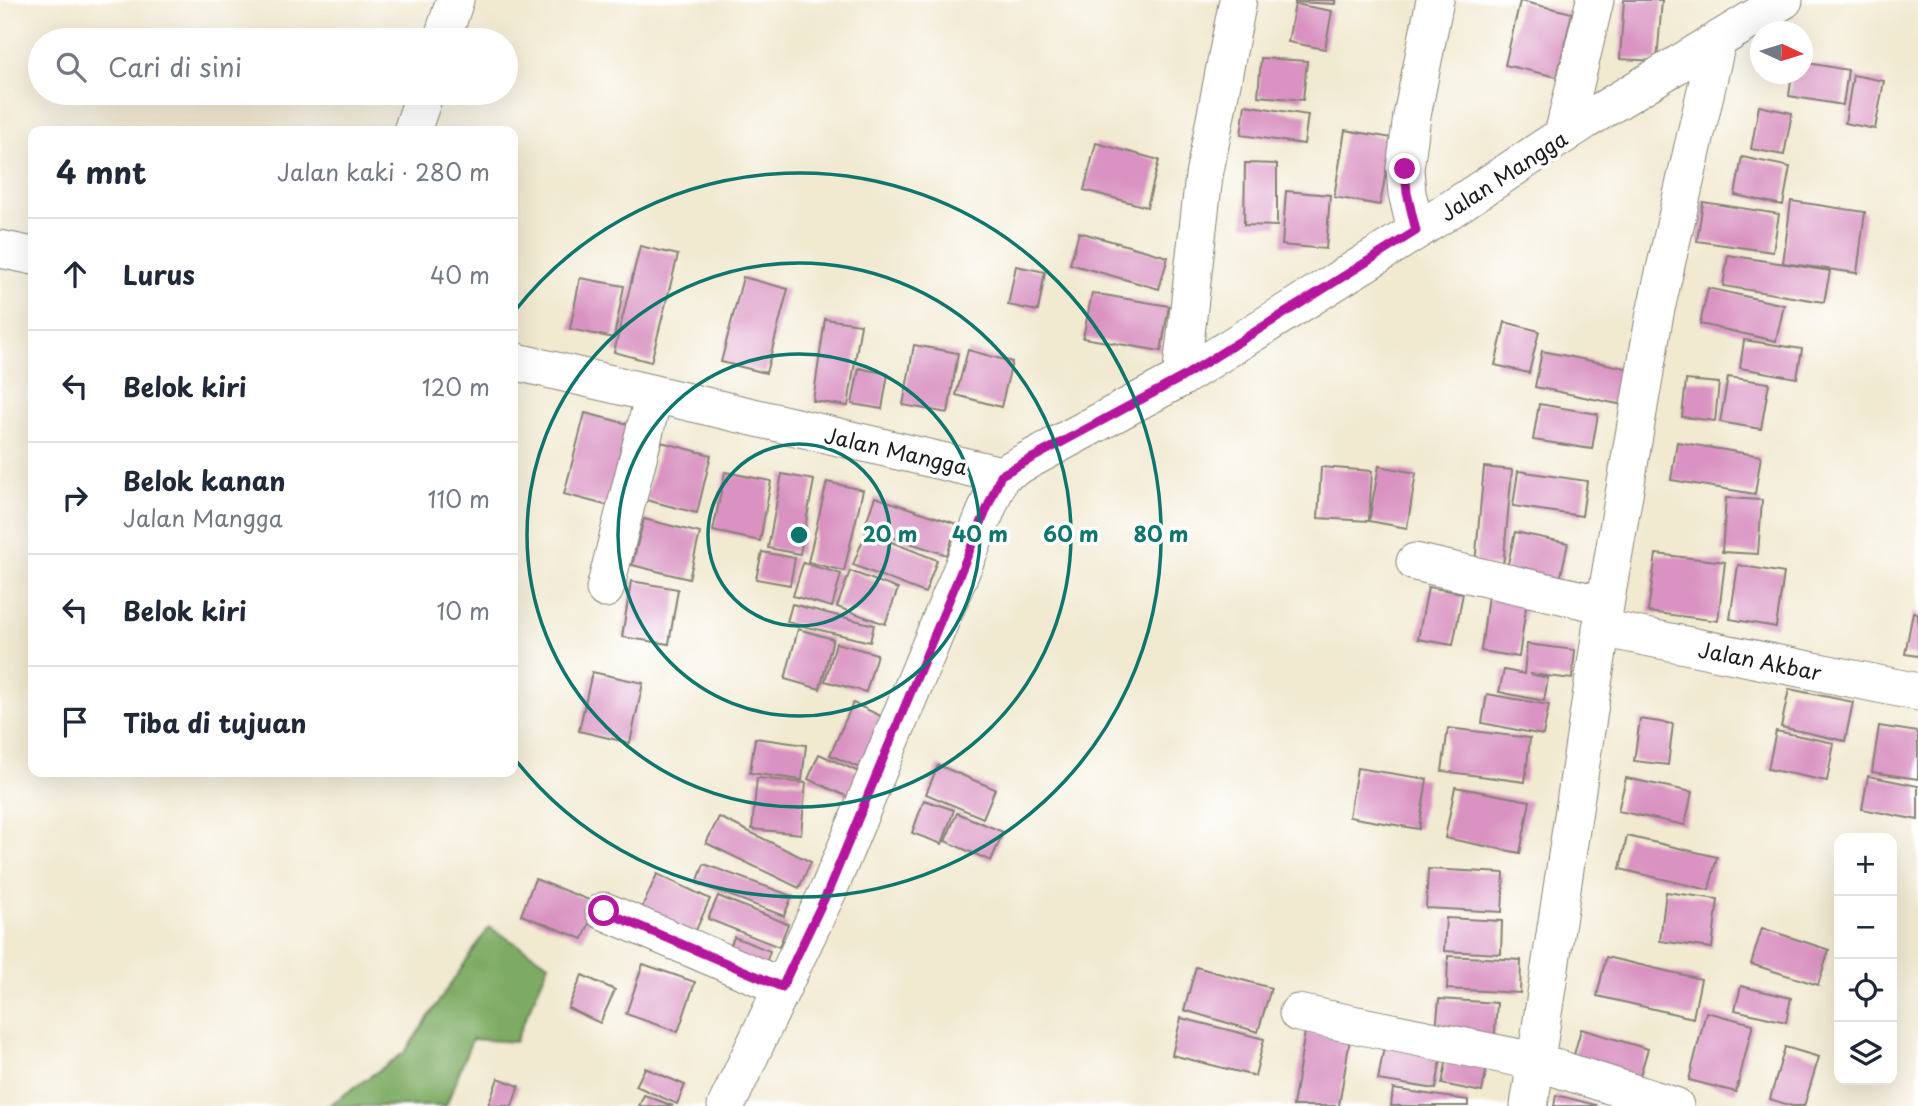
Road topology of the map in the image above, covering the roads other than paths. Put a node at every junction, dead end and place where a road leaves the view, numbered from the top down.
1 (455, 0) edge
2 (1238, 0) edge
3 (1435, 0) edge
4 (1595, 0) edge
5 (1784, 0) edge
6 (446, 28) edge
7 (1717, 42) junction
8 (421, 105) edge
9 (414, 126) edge
10 (1563, 135) junction
11 (1416, 231) junction
12 (0, 249) edge
13 (28, 255) edge
14 (518, 362) edge
15 (1181, 378) junction
16 (654, 394) junction
17 (1001, 475) junction
18 (1415, 562) dead end
19 (605, 589) dead end
20 (1603, 617) junction
21 (1918, 692) edge
22 (604, 911) dead end
23 (782, 987) junction
24 (1298, 1013) dead end
25 (1534, 1060) junction
26 (726, 1106) edge
27 (1529, 1106) edge
28 (1675, 1106) edge

1 - 6 street
2 - 15 street
3 - 11 street
4 - 10 street
5 - 7 street, Jalan Mangga
7 - 10 street, Jalan Mangga
7 - 20 street
8 - 9 street
10 - 11 street, Jalan Mangga
11 - 15 street, Jalan Mangga
12 - 13 street
14 - 16 street, Jalan Mangga
15 - 17 street, Jalan Mangga
16 - 17 street, Jalan Mangga
16 - 19 street
17 - 23 street
18 - 20 street, Jalan Akbar
20 - 21 street, Jalan Akbar
20 - 25 street
22 - 23 street
23 - 26 street
24 - 25 street
25 - 27 street
25 - 28 street

